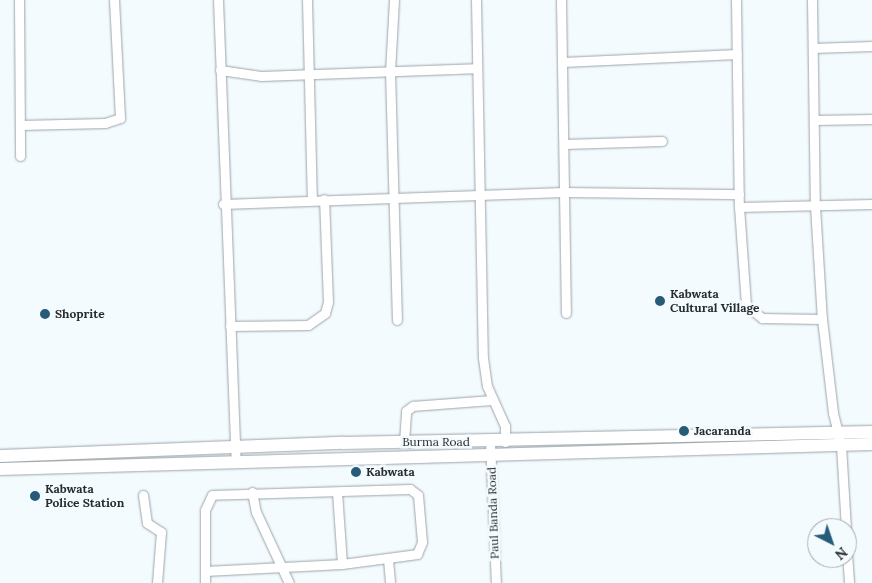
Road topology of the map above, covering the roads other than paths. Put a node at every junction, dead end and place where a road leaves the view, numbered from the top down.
1 (19, 0) edge
2 (114, 0) edge
3 (218, 0) edge
4 (307, 0) edge
5 (394, 0) edge
6 (476, 0) edge
7 (561, 0) edge
8 (736, 0) edge
9 (812, 0) edge
10 (872, 46) edge
11 (813, 48) junction
12 (736, 54) junction
13 (562, 62) junction
14 (475, 68) junction
15 (220, 70) junction
16 (390, 70) junction
17 (309, 74) junction
18 (872, 119) edge
19 (814, 120) junction
20 (20, 125) junction
21 (662, 141) dead end
22 (564, 144) junction
23 (20, 156) dead end
24 (564, 192) junction
25 (739, 194) junction
26 (479, 195) junction
27 (395, 198) junction
28 (312, 199) junction
29 (324, 199) junction
30 (223, 204) junction
31 (872, 204) edge
32 (815, 206) junction
33 (739, 207) junction
34 (566, 313) dead end
35 (822, 318) junction
36 (397, 320) dead end
37 (230, 326) junction
38 (492, 400) junction
39 (872, 432) edge
40 (840, 439) junction
41 (404, 442) junction
42 (505, 442) junction
43 (872, 444) edge
44 (491, 448) junction
45 (235, 449) junction
46 (0, 456) edge
47 (236, 463) junction
48 (0, 469) edge
49 (252, 492) junction
50 (337, 492) junction
51 (144, 495) dead end
52 (845, 518) edge
53 (388, 559) junction
54 (342, 564) junction
55 (282, 566) junction
56 (847, 568) edge
57 (205, 571) junction
58 (157, 583) edge
59 (205, 583) edge
60 (289, 583) edge
61 (390, 583) edge
62 (496, 583) edge
63 (848, 583) edge

1 - 20 street
2 - 20 street
3 - 15 street
4 - 17 street
5 - 16 street
6 - 14 street
7 - 13 street
8 - 12 street
9 - 11 street
10 - 11 street
11 - 19 street
12 - 13 street
12 - 25 street
13 - 22 street
14 - 16 street
14 - 26 street
15 - 17 street
15 - 30 street
16 - 17 street
16 - 27 street
17 - 28 street
18 - 19 street
19 - 32 street
20 - 23 street
21 - 22 street
22 - 24 street
24 - 25 street
24 - 26 street
24 - 34 street
25 - 33 street
26 - 27 street
26 - 38 street
27 - 29 street
27 - 36 street
28 - 29 street
28 - 30 street
29 - 37 street
30 - 37 street
31 - 32 street
32 - 33 street
32 - 35 street
33 - 35 street
35 - 40 street
37 - 45 street
38 - 41 street
38 - 42 street
39 - 40 main road, Burma Road
40 - 42 main road, Burma Road
40 - 43 main road, Burma Road
40 - 44 main road, Burma Road
40 - 52 street
41 - 44 main road, Burma Road
41 - 45 main road, Burma Road
42 - 44 main road, Burma Road
44 - 47 main road, Burma Road
44 - 62 street, Paul Banda Road
45 - 46 main road, Burma Road
45 - 47 street
47 - 48 main road, Burma Road
49 - 50 street
49 - 55 street
49 - 57 street
50 - 53 street
50 - 54 street
51 - 58 street
53 - 54 street
53 - 61 street
54 - 55 street
55 - 57 street
55 - 60 street
56 - 63 street
57 - 59 street

